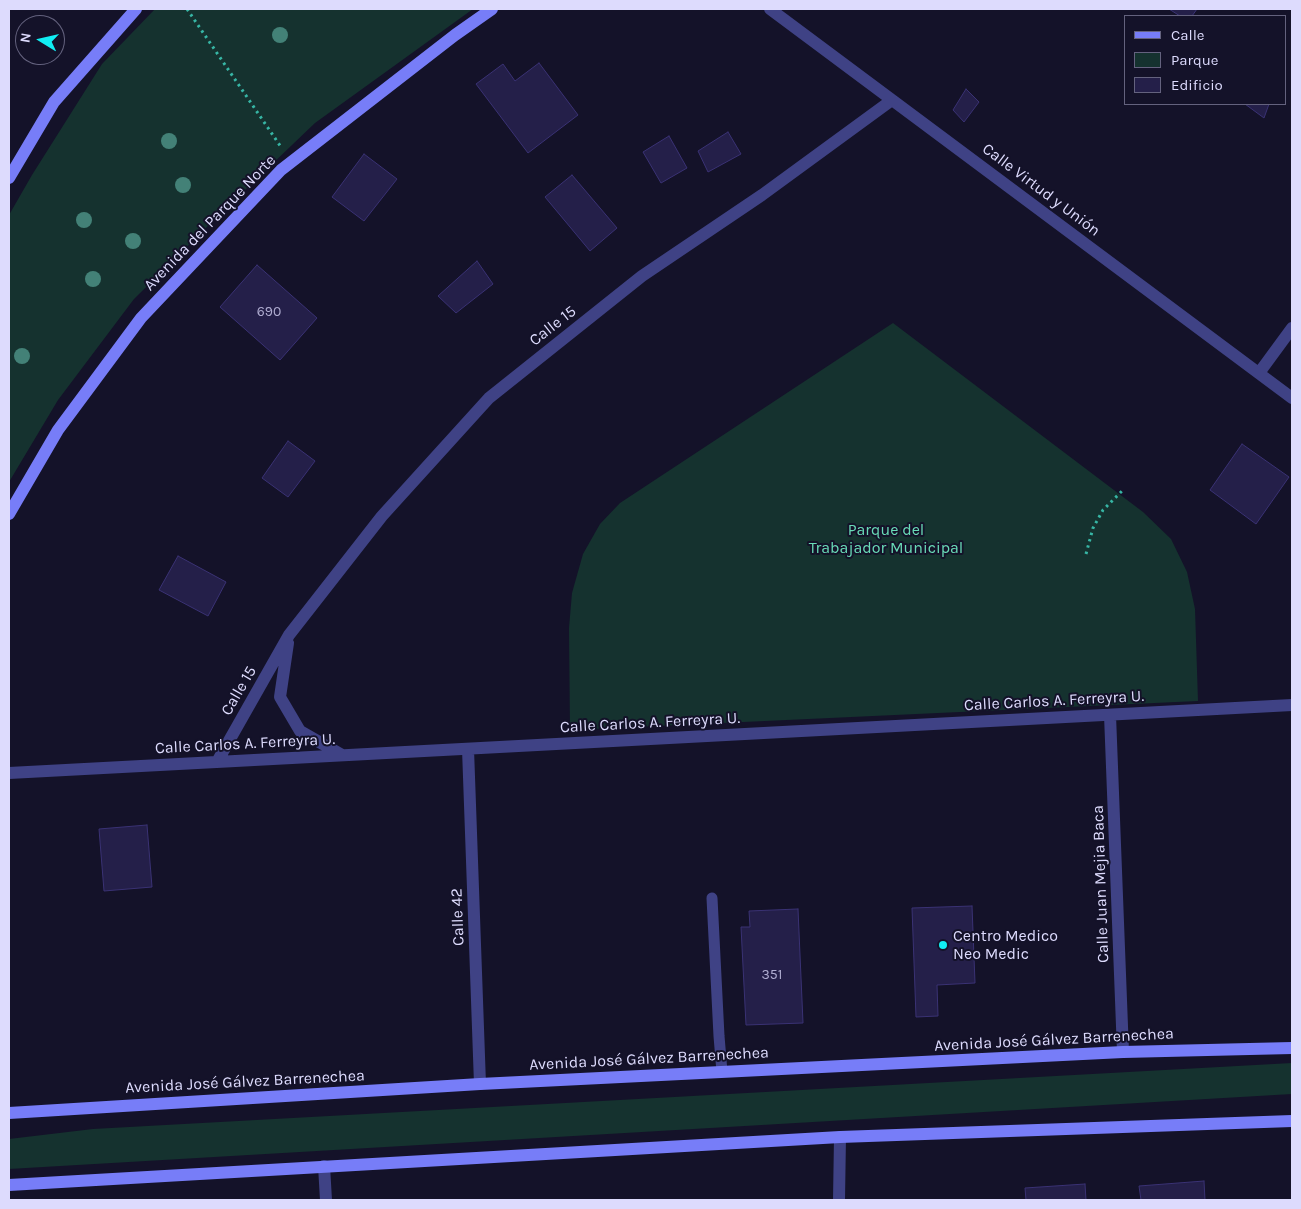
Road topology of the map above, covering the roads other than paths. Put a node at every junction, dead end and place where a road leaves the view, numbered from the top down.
1 (136, 9) edge
2 (492, 9) edge
3 (770, 9) edge
4 (892, 100) junction
5 (9, 178) edge
6 (1292, 328) edge
7 (1259, 373) junction
8 (1292, 398) edge
9 (9, 514) edge
10 (289, 635) junction
11 (1292, 705) edge
12 (1110, 715) junction
13 (468, 749) junction
14 (342, 755) junction
15 (217, 762) junction
16 (9, 773) edge
17 (712, 898) dead end
18 (1292, 1048) edge
19 (1124, 1052) junction
20 (722, 1072) junction
21 (480, 1084) junction
22 (9, 1113) edge
23 (1290, 1120) edge
24 (840, 1137) junction
25 (324, 1166) junction
26 (9, 1185) edge
27 (326, 1200) edge
28 (839, 1200) edge

1 - 5 main road
2 - 9 main road, Avenida del Parque Norte
3 - 4 street, Calle Virtud y Unión
4 - 7 street, Calle Virtud y Unión
4 - 10 street, Calle 15
6 - 7 street
7 - 8 street, Calle Virtud y Unión
10 - 14 street, Calle 15
10 - 15 street, Calle 15
11 - 12 street, Calle Carlos A. Ferreyra U.
12 - 13 street, Calle Carlos A. Ferreyra U.
12 - 19 street, Calle Juan Mejia Baca
13 - 14 street, Calle Carlos A. Ferreyra U.
13 - 21 street, Calle 42
14 - 15 street, Calle Carlos A. Ferreyra U.
15 - 16 street, Calle Carlos A. Ferreyra U.
17 - 20 lane
18 - 19 main road, Avenida José Gálvez Barrenechea
19 - 20 main road, Avenida José Gálvez Barrenechea
20 - 21 main road, Avenida José Gálvez Barrenechea
21 - 22 main road, Avenida José Gálvez Barrenechea
23 - 24 main road
24 - 25 main road
24 - 28 street
25 - 26 main road
25 - 27 street

